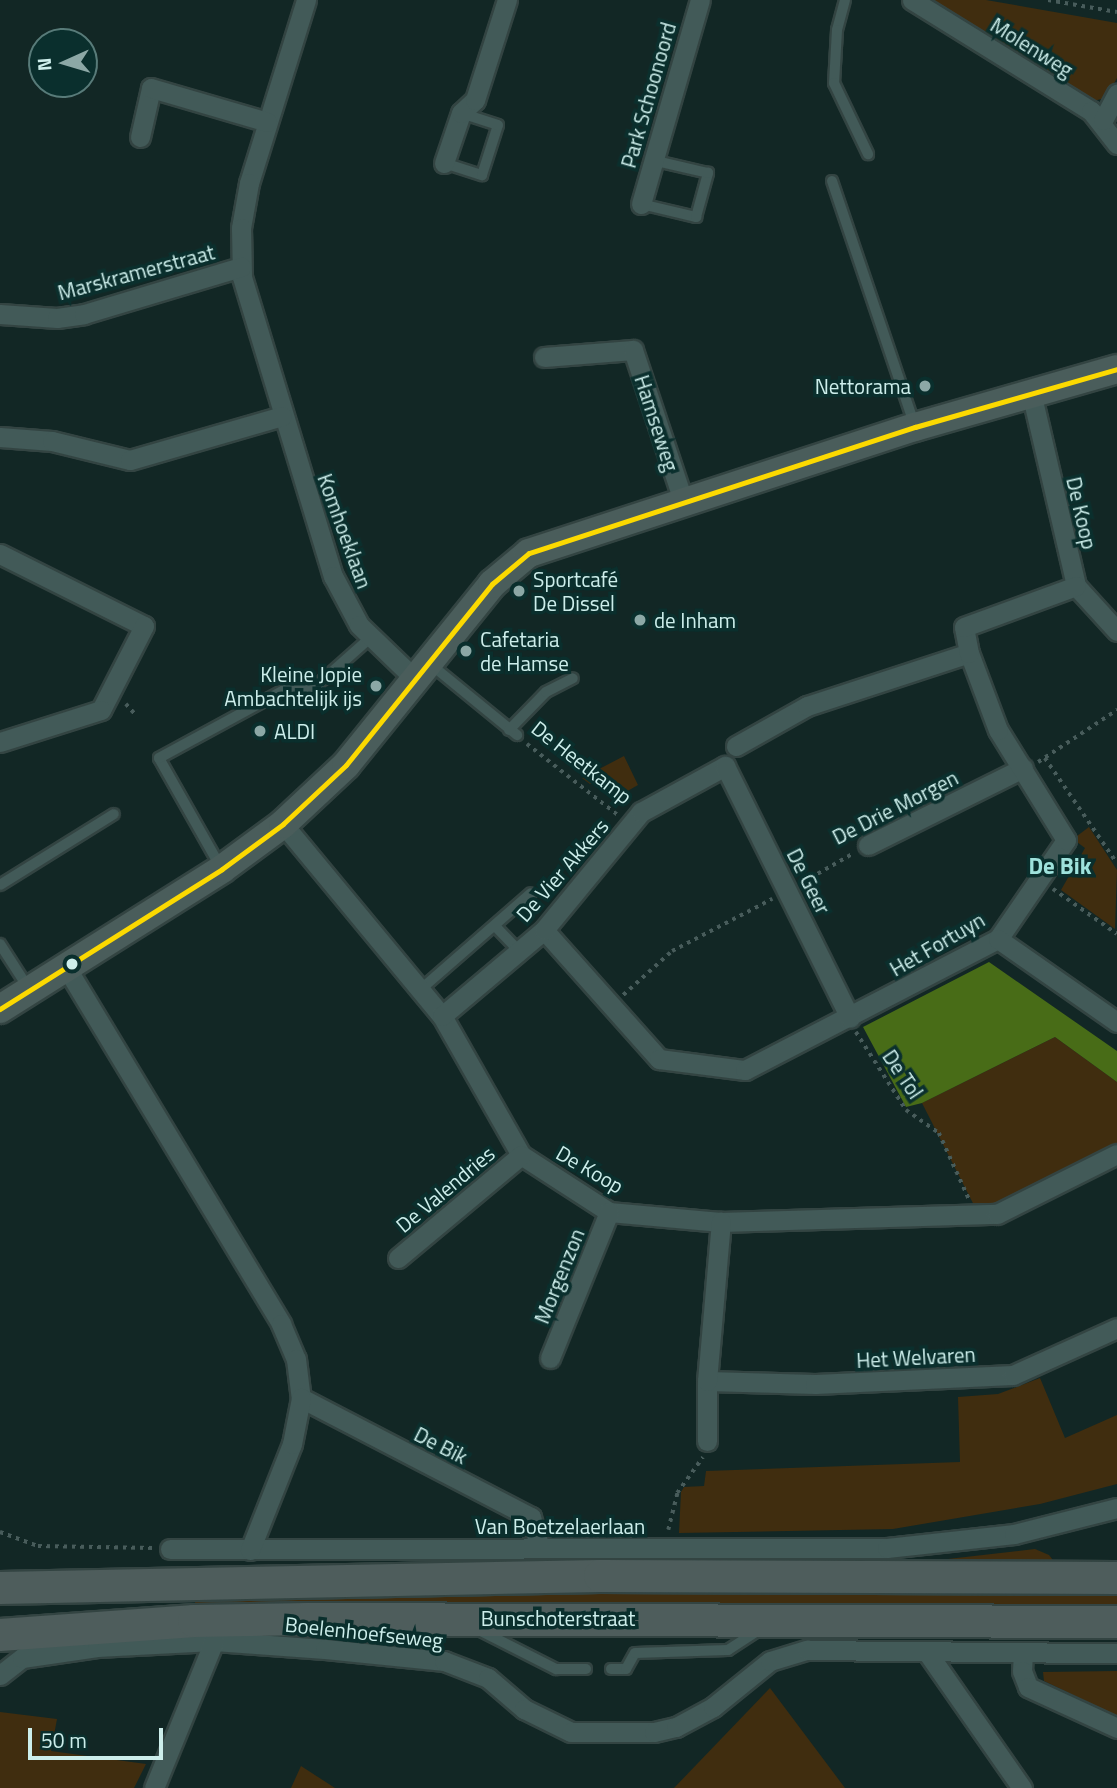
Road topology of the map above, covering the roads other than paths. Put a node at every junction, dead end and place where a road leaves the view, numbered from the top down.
1 (306, 0) edge
2 (507, 0) edge
3 (700, 0) edge
4 (845, 0) edge
5 (912, 0) edge
6 (1117, 94) edge
7 (461, 113) junction
8 (1103, 120) junction
9 (268, 122) junction
10 (140, 137) dead end
11 (1117, 144) edge
12 (868, 154) dead end
13 (652, 159) junction
14 (444, 163) joint
15 (832, 181) dead end
16 (641, 204) joint
17 (241, 267) junction
18 (0, 314) edge
19 (544, 356) dead end
20 (1117, 369) edge
21 (1031, 392) junction
22 (282, 416) junction
23 (915, 427) junction
24 (0, 437) edge
25 (683, 500) junction
26 (0, 554) edge
27 (1076, 586) junction
28 (1117, 631) edge
29 (370, 638) junction
30 (969, 653) junction
31 (422, 671) junction
32 (573, 678) dead end
33 (0, 742) edge
34 (736, 746) dead end
35 (725, 766) joint
36 (1023, 768) junction
37 (114, 814) dead end
38 (283, 824) junction
39 (868, 845) road end
40 (222, 869) junction
41 (0, 885) edge
42 (531, 893) dead end
43 (495, 926) junction
44 (544, 930) junction
45 (998, 939) junction
46 (0, 944) edge
47 (519, 951) junction
48 (66, 967) junction
49 (420, 989) junction
50 (29, 990) junction
51 (0, 1009) edge
52 (442, 1016) junction
53 (850, 1018) junction
54 (1117, 1022) edge
55 (1117, 1154) edge
56 (521, 1155) junction
57 (609, 1212) junction
58 (721, 1222) junction
59 (398, 1258) dead end
60 (1117, 1328) edge
61 (550, 1358) dead end
62 (707, 1381) junction
63 (301, 1398) junction
64 (707, 1441) road end
65 (1117, 1508) edge
66 (540, 1548) junction
67 (170, 1549) road end
68 (250, 1550) junction
69 (1117, 1578) edge
70 (0, 1588) edge
71 (458, 1618) junction
72 (771, 1619) junction
73 (1117, 1622) edge
74 (0, 1634) edge
75 (214, 1641) junction
76 (927, 1652) junction
77 (1023, 1652) junction
78 (1117, 1653) edge
79 (586, 1669) dead end
80 (611, 1669) dead end
81 (0, 1675) edge
82 (1117, 1728) edge
83 (154, 1788) edge
84 (1022, 1788) edge

1 - 9 street
2 - 7 street
3 - 13 street, Park Schoonoord
4 - 12 lane
5 - 8 street, Molenweg
6 - 8 street
7 - 14 street
7 - 14 lane
8 - 11 street, Molenweg
9 - 10 street
9 - 17 street
13 - 16 street, Park Schoonoord
13 - 16 lane
15 - 23 lane
17 - 18 street, Marskramerstraat
17 - 22 street, Komhoeklaan
19 - 25 street, Hamseweg
20 - 21 street
21 - 23 street
21 - 27 street, De Koop
22 - 24 street
22 - 29 street, Komhoeklaan
23 - 25 street
25 - 31 street
26 - 33 street
27 - 28 street, De Koop
27 - 30 street, Het Fortuyn
29 - 31 street, Komhoeklaan
29 - 40 lane
30 - 34 street
30 - 36 street, Het Fortuyn
31 - 32 lane, De Heetkamp
31 - 38 street
35 - 44 street, De Vier Akkers
35 - 53 street, De Geer
36 - 39 street, De Drie Morgen
36 - 45 street, Het Fortuyn
37 - 41 lane
38 - 40 street
38 - 49 street, De Koop
40 - 48 street
42 - 43 lane
43 - 47 lane
43 - 49 lane
44 - 47 street, De Vier Akkers
44 - 53 street, Het Fortuyn
45 - 53 street, Het Fortuyn
45 - 54 street
46 - 50 lane
47 - 52 street, De Vier Akkers
48 - 50 street
48 - 63 street
49 - 52 street, De Koop
50 - 51 street
52 - 56 street, De Koop
55 - 58 street, De Koop
56 - 57 street, De Koop
56 - 59 street, De Valendries
57 - 58 street, De Koop
57 - 61 street, Morgenzon
58 - 62 street
60 - 62 street, Het Welvaren
62 - 64 street
63 - 66 street, De Bik
63 - 68 street
65 - 66 street, Van Boetzelaerlaan
66 - 68 street, Van Boetzelaerlaan
67 - 68 street, Van Boetzelaerlaan
69 - 70 main road, Bunschoterstraat
71 - 72 main road, Bunschoterstraat
71 - 74 main road, Bunschoterstraat
71 - 79 lane
72 - 73 main road, Bunschoterstraat
72 - 80 lane
75 - 76 street, Boelenhoefseweg
75 - 81 street
75 - 83 street
76 - 77 street, Boelenhoefseweg
76 - 84 street
77 - 78 street, Boelenhoefseweg
77 - 82 street

